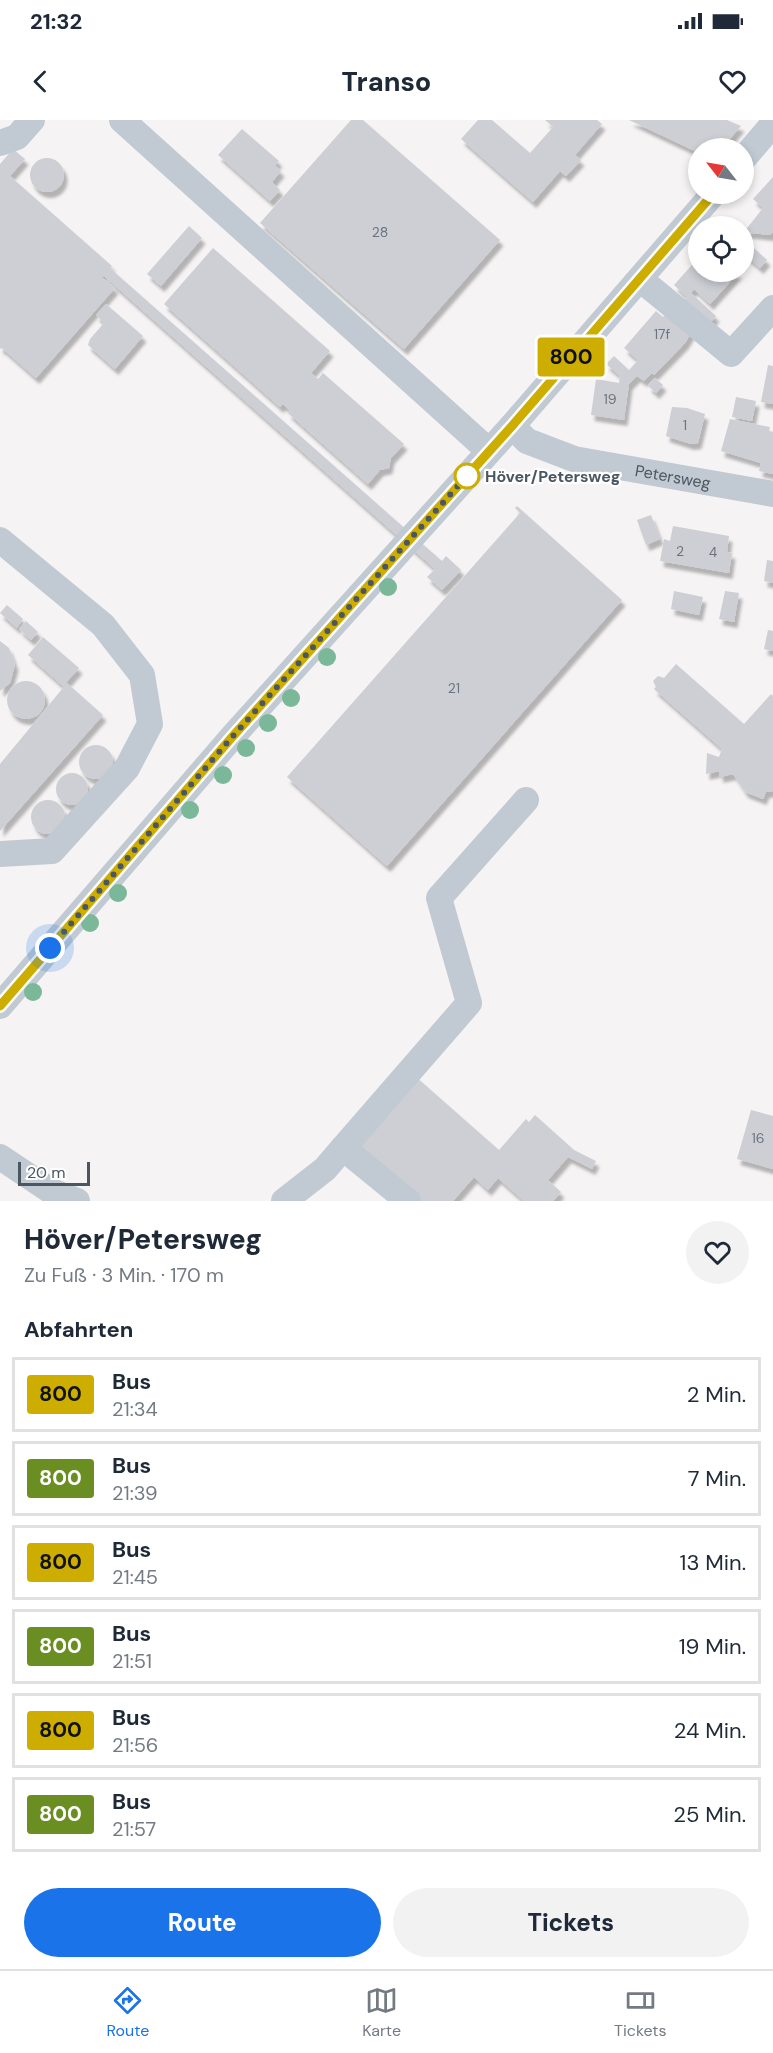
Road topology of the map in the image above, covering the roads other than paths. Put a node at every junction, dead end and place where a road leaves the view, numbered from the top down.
1 (32, 120) edge
2 (122, 120) edge
3 (773, 124) edge
4 (0, 143) edge
5 (754, 146) edge
6 (704, 204) edge
7 (640, 279) junction
8 (773, 308) edge
9 (512, 426) junction
10 (489, 451) junction
11 (773, 494) edge
12 (0, 540) edge
13 (526, 800) dead end
14 (0, 854) edge
15 (0, 1006) edge
16 (343, 1148) junction
17 (0, 1157) edge
18 (77, 1201) edge
19 (284, 1201) edge
20 (408, 1201) edge

1 - 4 street
2 - 10 street
3 - 5 street
6 - 7 street
7 - 8 street
7 - 9 street
9 - 10 street
9 - 11 street, Petersweg
10 - 15 street
12 - 14 street
13 - 16 street
16 - 19 street
16 - 20 street
17 - 18 street

